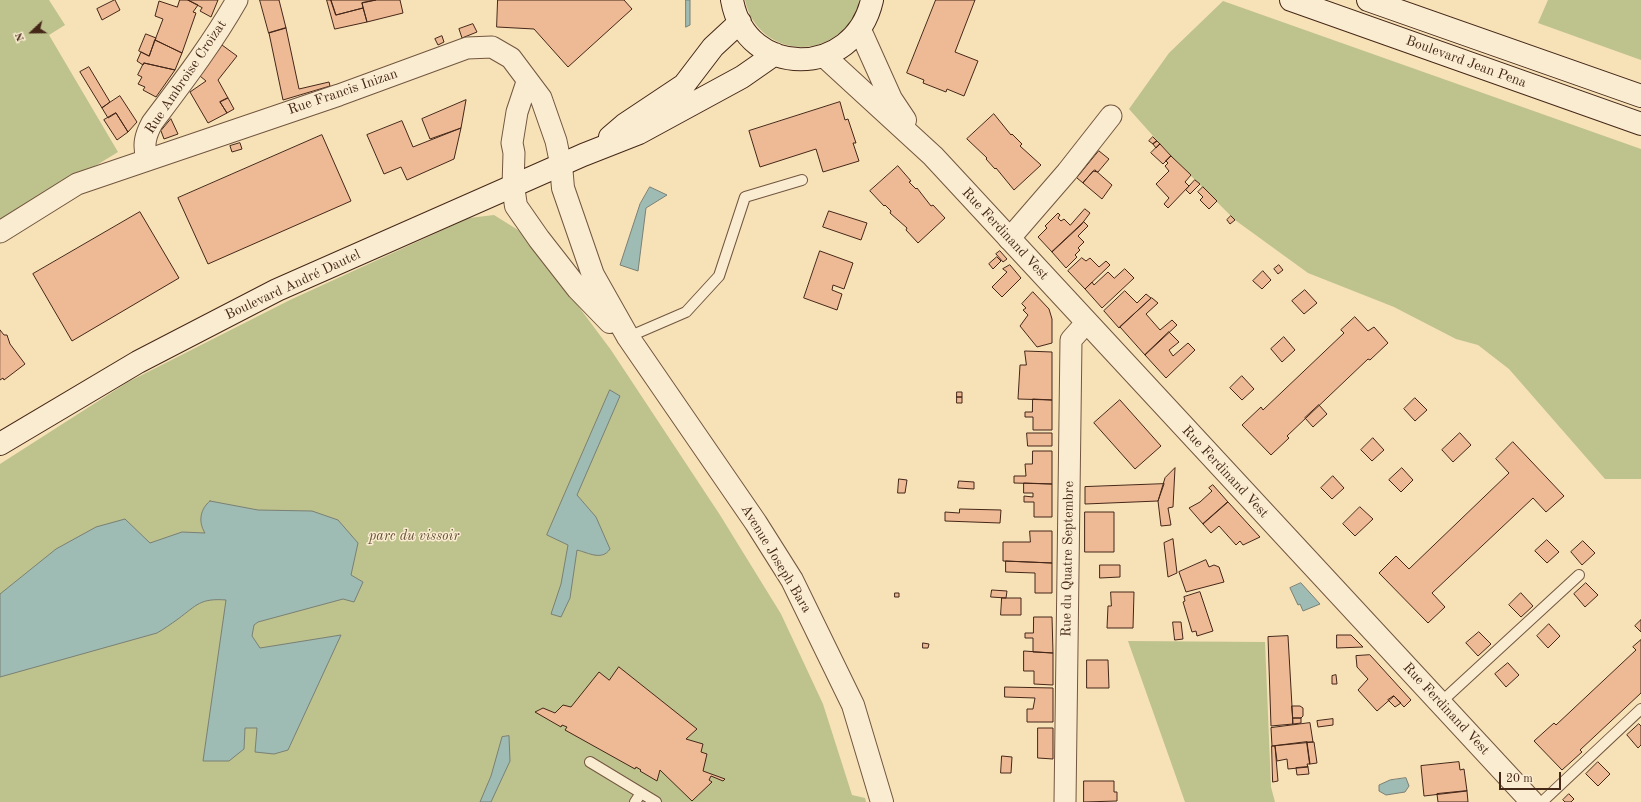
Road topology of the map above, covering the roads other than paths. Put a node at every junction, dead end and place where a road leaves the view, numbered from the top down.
1 (237, 0) edge
2 (732, 0) edge
3 (872, 0) edge
4 (1291, 0) edge
5 (1368, 0) edge
6 (740, 22) junction
7 (860, 30) junction
8 (775, 54) junction
9 (824, 56) junction
10 (528, 82) junction
11 (1641, 96) edge
12 (1111, 116) dead end
13 (1641, 124) edge
14 (919, 141) junction
15 (597, 149) junction
16 (147, 159) junction
17 (561, 165) junction
18 (802, 180) dead end
19 (513, 186) junction
20 (0, 232) edge
21 (1009, 239) junction
22 (1086, 323) junction
23 (628, 337) junction
24 (0, 444) edge
25 (1579, 576) dead end
26 (1440, 703) junction
27 (1641, 709) edge
28 (590, 762) dead end
29 (642, 793) junction
30 (635, 802) edge
31 (656, 802) edge
32 (882, 802) edge
33 (1065, 802) edge
34 (1532, 802) edge
35 (1542, 802) edge

1 - 16 street, Rue Ambroise Croizat
2 - 6 street
3 - 7 street
4 - 13 street, Boulevard Jean Pena
5 - 11 street, Boulevard Jean Pena
6 - 8 street
6 - 15 street, Boulevard André Dautel
7 - 9 street
7 - 14 street, Rue Ferdinand Vest
8 - 9 street
8 - 15 street, Boulevard André Dautel
9 - 14 street, Rue Ferdinand Vest
10 - 16 street, Rue Francis Inizan
10 - 17 street, Rue Francis Inizan
10 - 19 street
12 - 21 street
14 - 21 street, Rue Ferdinand Vest
15 - 17 street, Boulevard André Dautel
16 - 20 street
17 - 19 street, Boulevard André Dautel
17 - 23 street, Avenue Joseph Bara
18 - 23 lane
19 - 23 street, Avenue Joseph Bara
19 - 24 street, Boulevard André Dautel
21 - 22 street, Rue Ferdinand Vest
22 - 26 street, Rue Ferdinand Vest
22 - 33 street, Rue du Quatre Septembre
23 - 32 street, Avenue Joseph Bara
25 - 26 lane
26 - 34 street, Rue Ferdinand Vest
27 - 35 lane
28 - 29 lane
29 - 30 lane
29 - 31 lane

